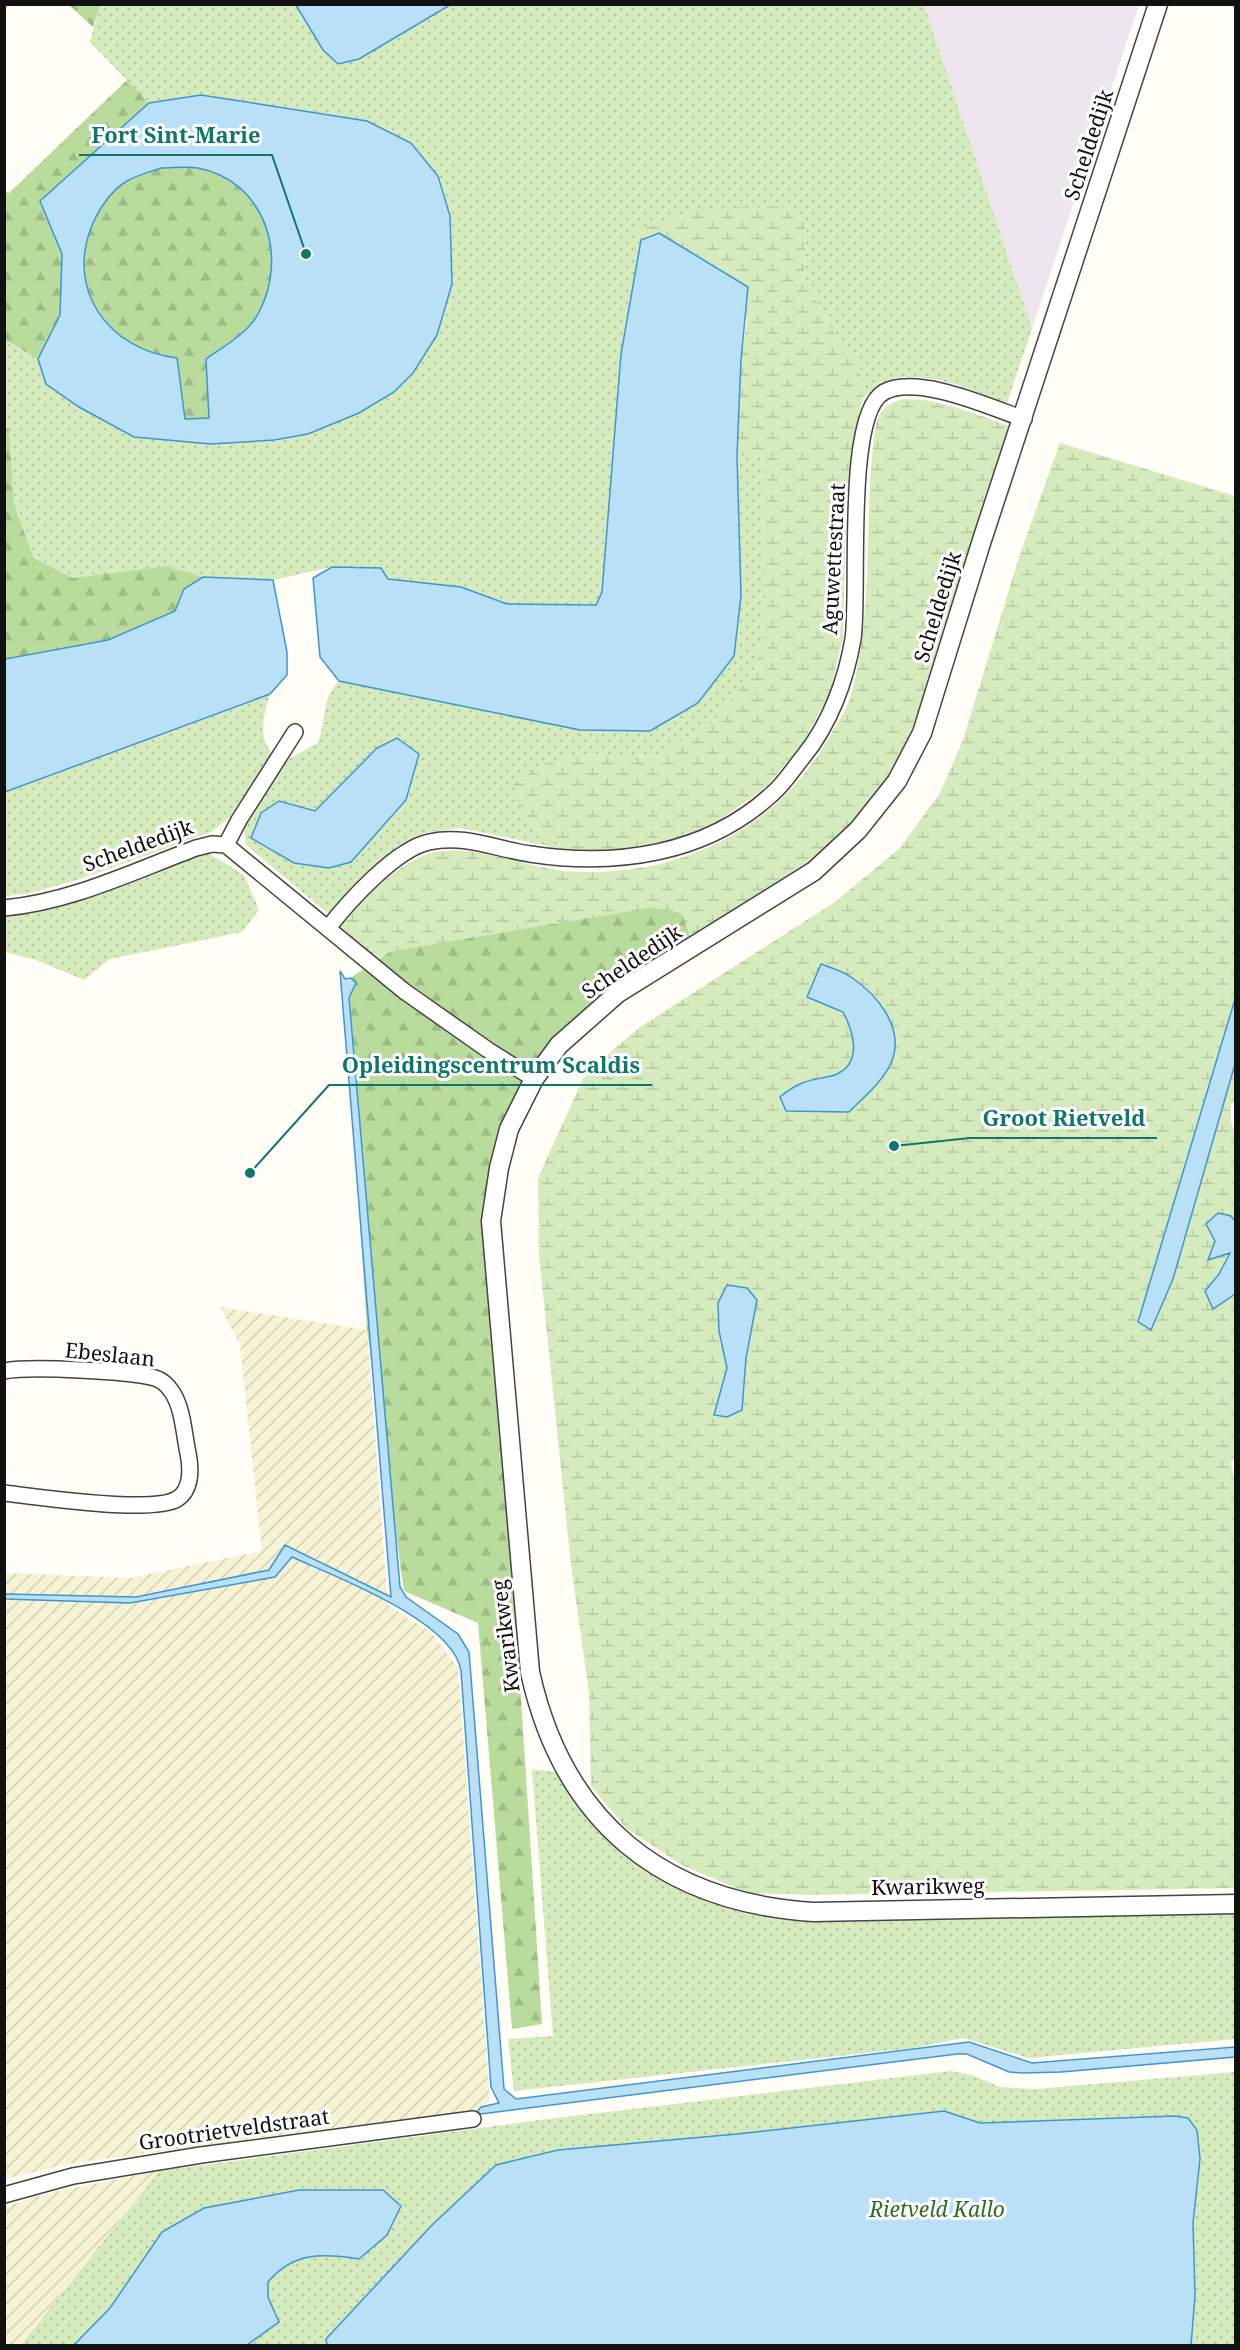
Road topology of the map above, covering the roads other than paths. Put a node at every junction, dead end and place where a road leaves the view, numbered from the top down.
1 (1158, 4) edge
2 (1024, 419) junction
3 (294, 732) dead end
4 (226, 845) junction
5 (4, 908) edge
6 (328, 928) junction
7 (538, 1074) junction
8 (4, 1371) edge
9 (4, 1493) edge
10 (1236, 1904) edge
11 (472, 2119) dead end
12 (4, 2195) edge

1 - 2 street, Scheldedijk
2 - 6 street, Aguwettestraat
2 - 7 street, Scheldedijk
3 - 4 street
4 - 5 street, Scheldedijk
4 - 6 street, Scheldedijk
6 - 7 street, Scheldedijk
7 - 10 street, Kwarikweg
8 - 9 street, Ebeslaan
11 - 12 street, Grootrietveldstraat

